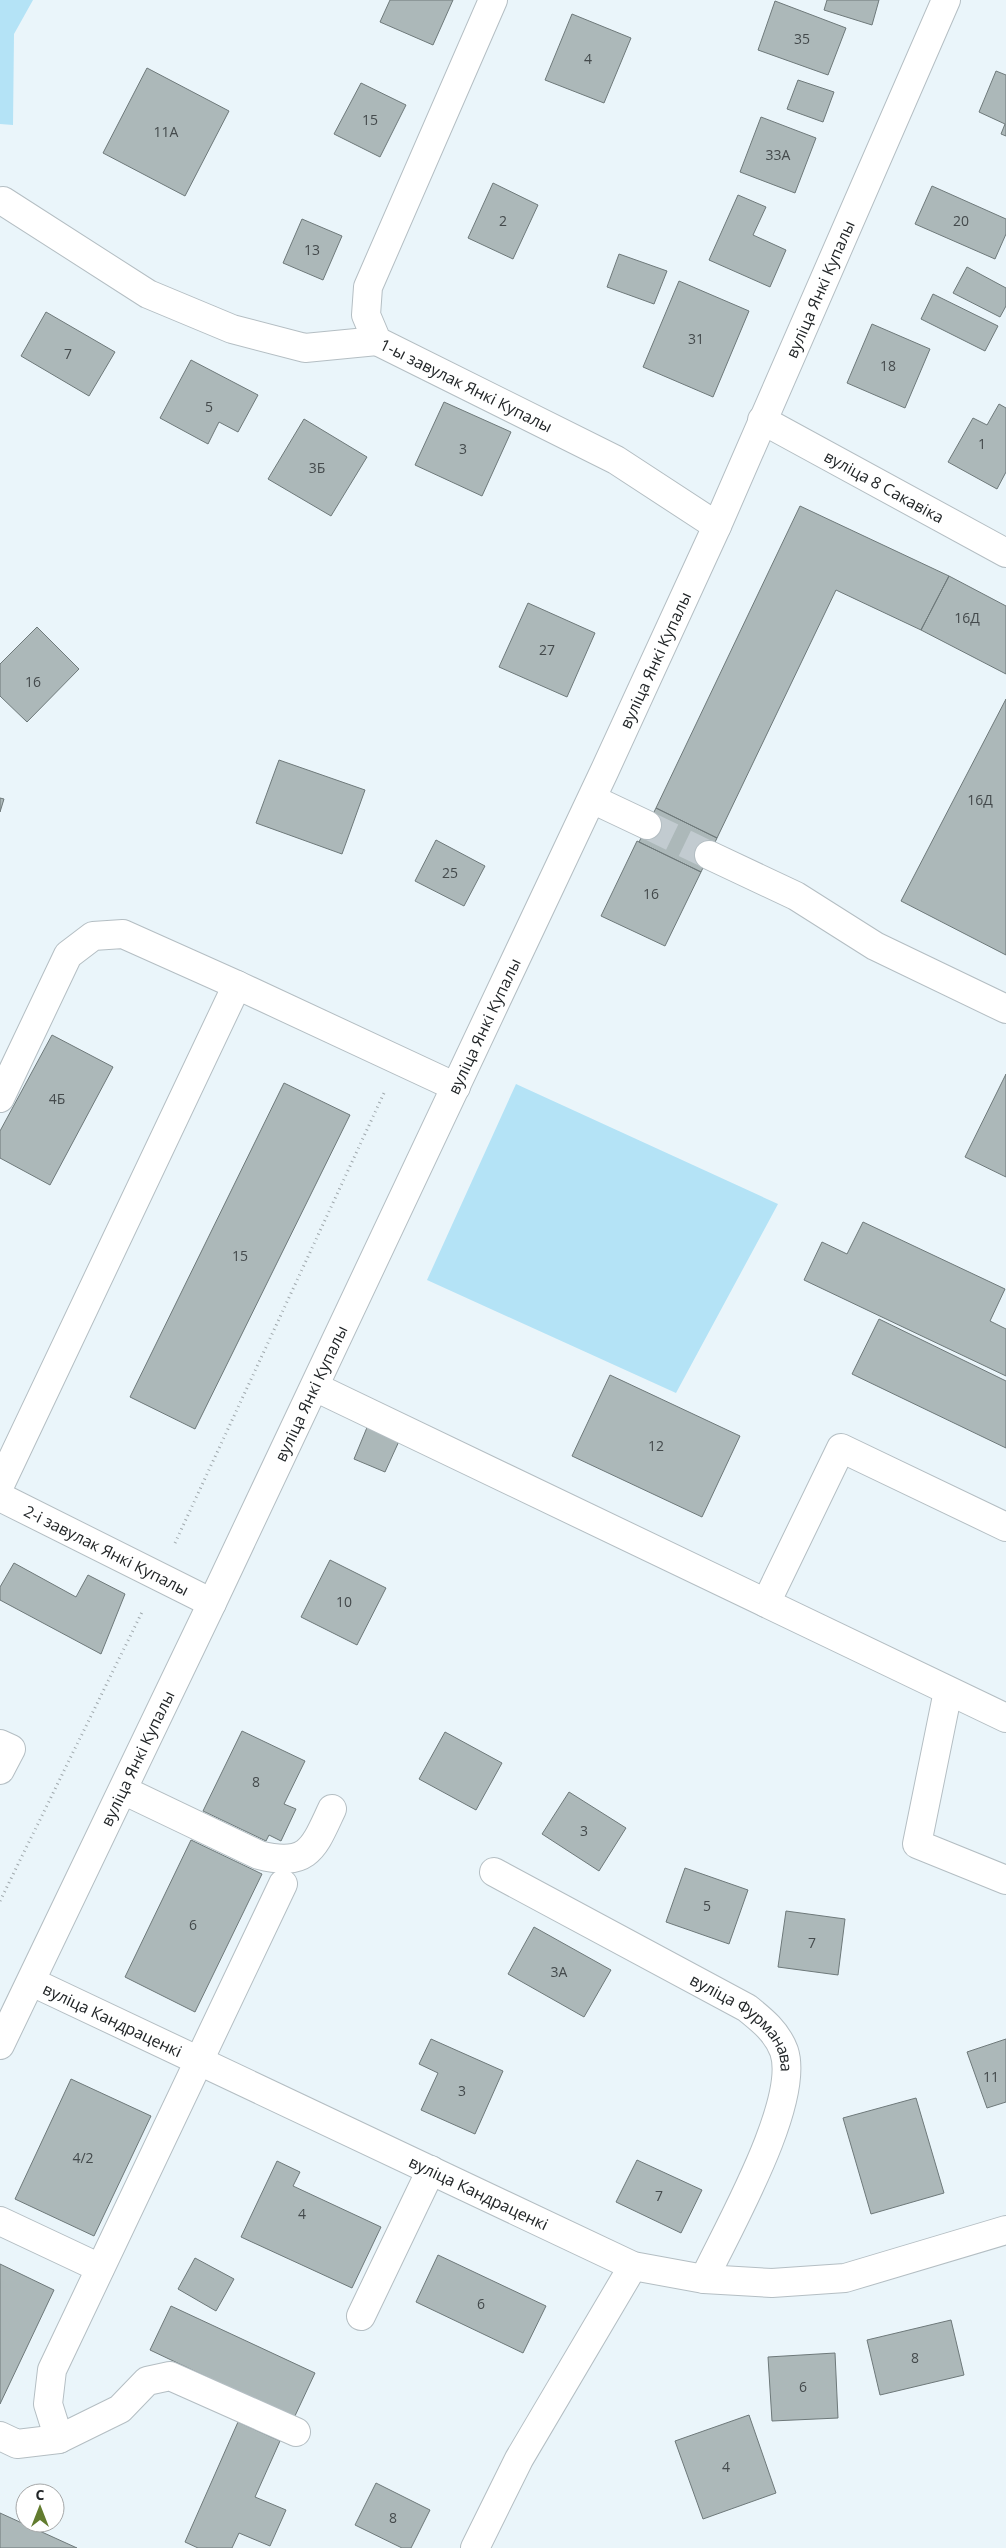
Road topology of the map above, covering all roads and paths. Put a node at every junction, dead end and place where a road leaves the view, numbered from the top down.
1 (493, 0) edge
2 (946, 0) edge
3 (3, 201) dead end
4 (377, 341) junction
5 (762, 420) junction
6 (717, 526) junction
7 (1006, 553) edge
8 (592, 799) junction
9 (647, 825) tunnel mouth
10 (709, 855) tunnel mouth
11 (237, 985) junction
12 (1006, 1009) edge
13 (400, 1061) junction
14 (456, 1087) junction
15 (0, 1098) edge
16 (315, 1387) junction
17 (0, 1485) edge
18 (0, 1497) edge
19 (1006, 1527) edge
20 (160, 1576) junction
21 (212, 1603) junction
22 (766, 1603) junction
23 (948, 1691) junction
24 (1006, 1718) edge
25 (0, 1744) edge
26 (0, 1770) edge
27 (123, 1790) junction
28 (332, 1809) dead end
29 (494, 1872) dead end
30 (1006, 1880) edge
31 (283, 1884) dead end
32 (0, 1901) edge
33 (32, 1982) junction
34 (0, 2044) edge
35 (199, 2061) junction
36 (431, 2170) junction
37 (0, 2221) edge
38 (1006, 2230) edge
39 (633, 2266) junction
40 (100, 2268) junction
41 (704, 2279) junction
42 (361, 2316) dead end
43 (296, 2432) dead end
44 (0, 2436) edge
45 (59, 2439) junction
46 (475, 2548) edge

1 - 4 street, 1-ы завулак Янкі Купалы
2 - 5 street, вуліца Янкі Купалы
3 - 4 street
4 - 6 street, 1-ы завулак Янкі Купалы
5 - 6 street, вуліца Янкі Купалы
5 - 7 street, вуліца 8 Сакавіка
6 - 8 street, вуліца Янкі Купалы
8 - 9 street
8 - 14 street, вуліца Янкі Купалы
10 - 12 street
11 - 13 street
11 - 15 street
11 - 17 street
13 - 14 street
13 - 20 path
14 - 16 street, вуліца Янкі Купалы
16 - 21 street, вуліца Янкі Купалы
16 - 22 street
18 - 20 street, 2-і завулак Янкі Купалы
19 - 22 street
20 - 21 street, 2-і завулак Янкі Купалы
20 - 32 path
21 - 27 street, вуліца Янкі Купалы
22 - 23 street
23 - 24 street
23 - 30 street
25 - 26 street
27 - 28 street
27 - 33 street, вуліца Янкі Купалы
29 - 41 street, вуліца Фурманава
31 - 35 street
33 - 34 street, вуліца Янкі Купалы
33 - 35 street, вуліца Кандраценкі
35 - 36 street, вуліца Кандраценкі
35 - 40 street
36 - 39 street, вуліца Кандраценкі
36 - 42 street
37 - 40 street
38 - 41 street
39 - 41 street
39 - 46 street
40 - 45 street
43 - 45 street
44 - 45 street

